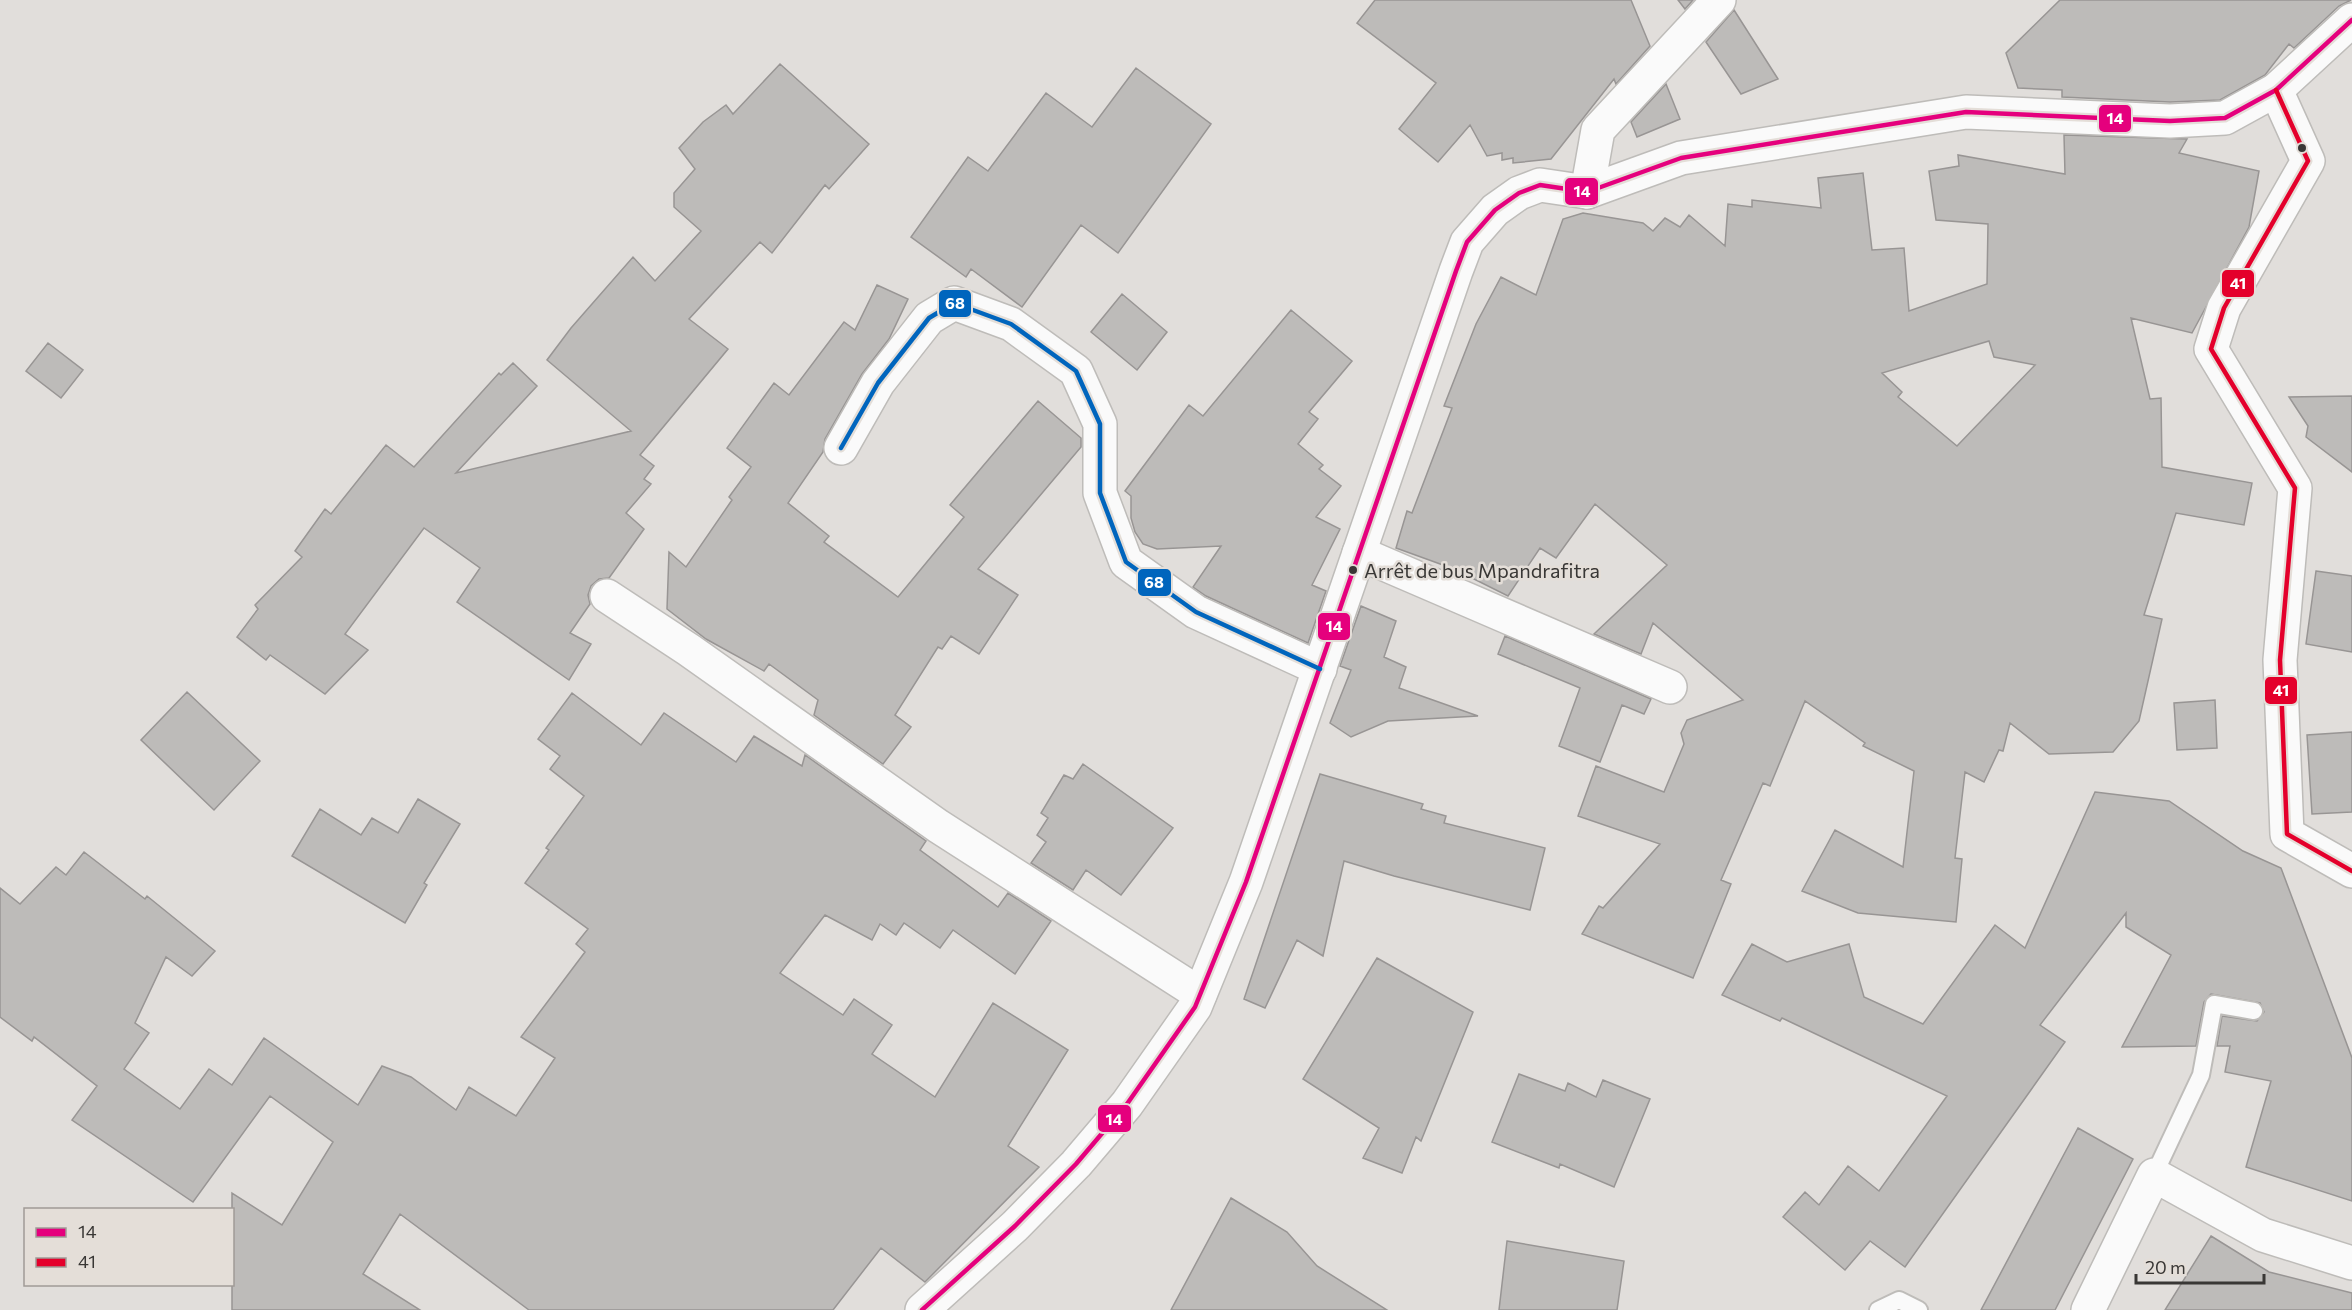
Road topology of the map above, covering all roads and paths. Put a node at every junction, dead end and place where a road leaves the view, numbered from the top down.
1 (1719, 0) edge
2 (2352, 20) edge
3 (2276, 90) junction
4 (1587, 192) junction
5 (841, 448) dead end
6 (1359, 553) junction
7 (607, 596) dead end
8 (1320, 669) junction
9 (1670, 687) dead end
10 (2352, 871) edge
11 (1200, 994) junction
12 (2254, 1011) dead end
13 (2154, 1175) junction
14 (2352, 1263) edge
15 (922, 1310) edge
16 (1878, 1310) edge
17 (1919, 1310) edge
18 (2088, 1310) edge

1 - 4 street
2 - 3 street
3 - 4 street
3 - 10 street
4 - 6 street
5 - 8 street
6 - 8 street
6 - 9 street
7 - 11 street
8 - 11 street
11 - 15 street
12 - 13 lane
13 - 14 street
13 - 18 street
16 - 17 lane

